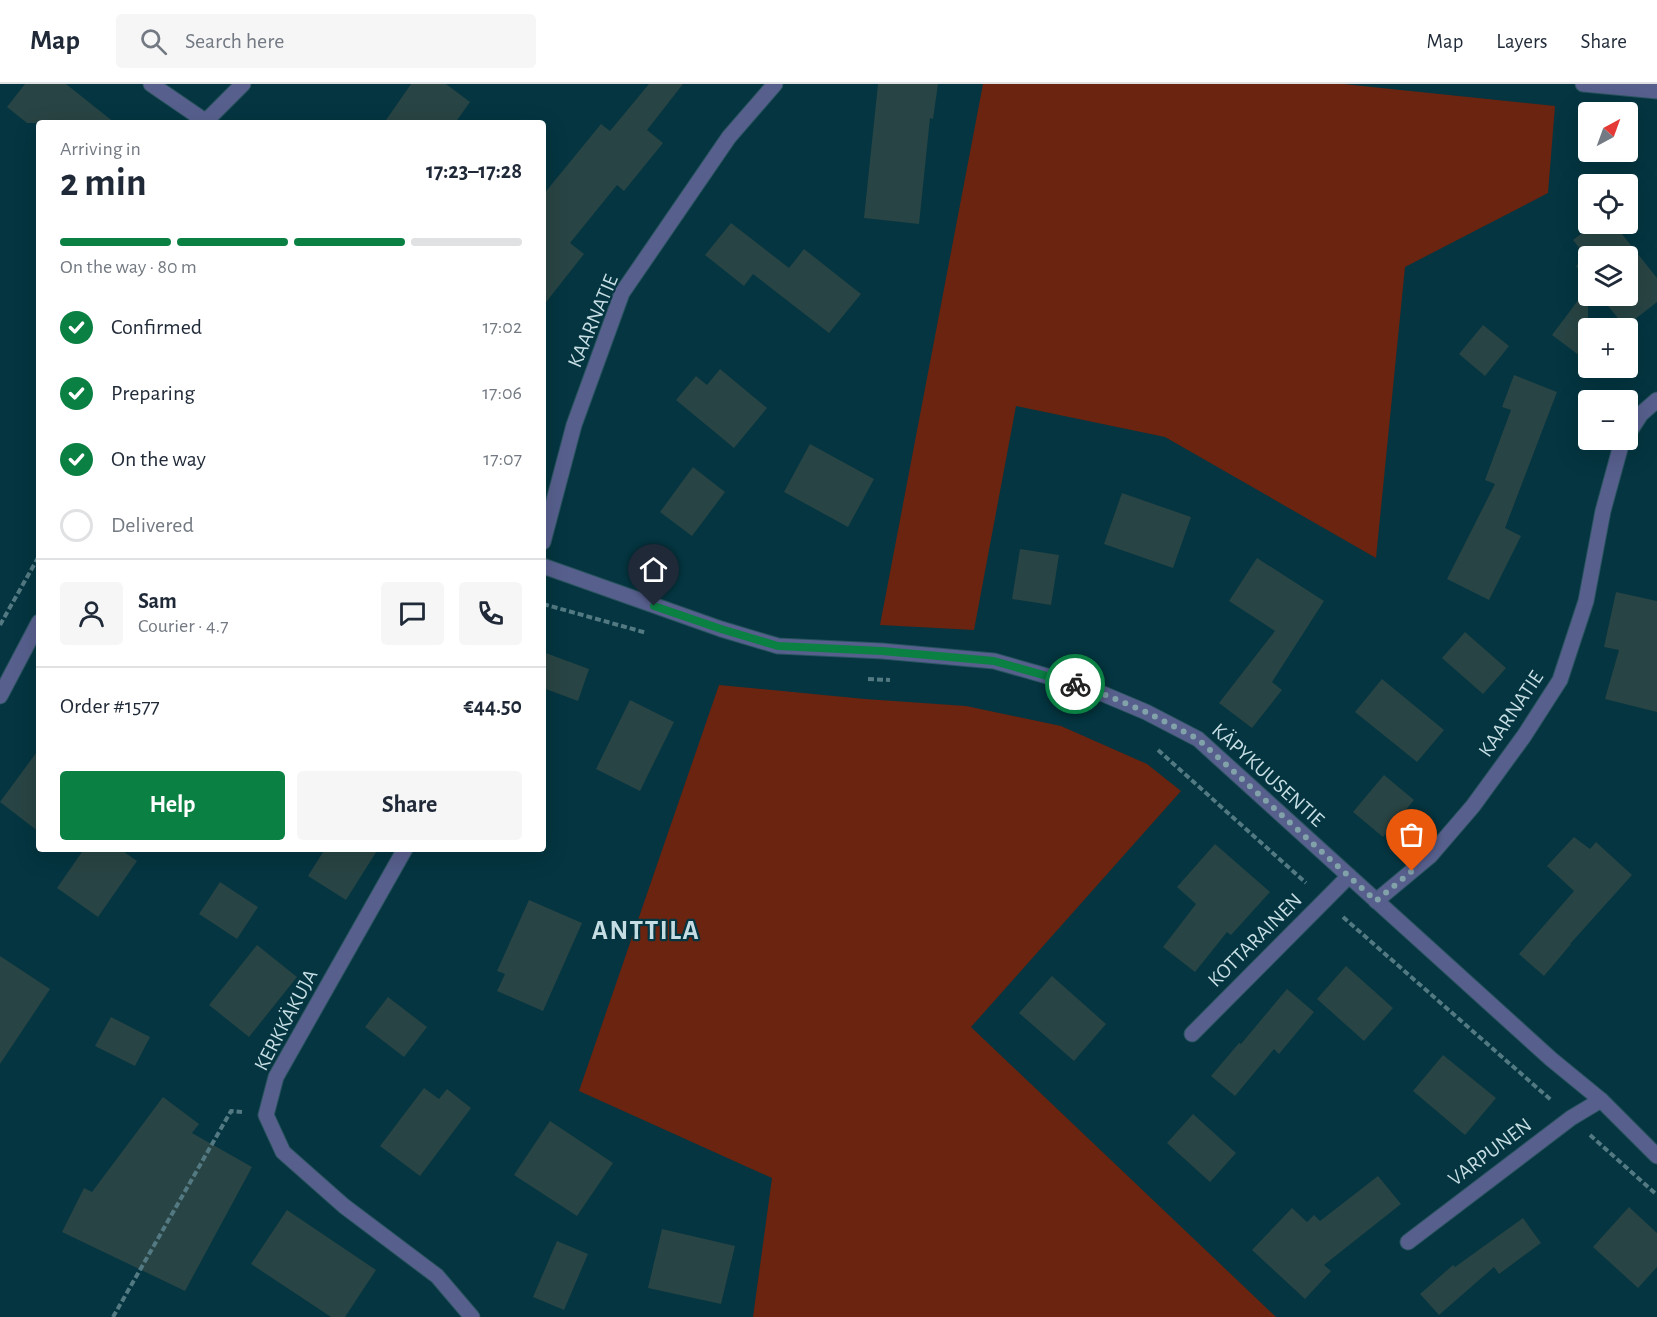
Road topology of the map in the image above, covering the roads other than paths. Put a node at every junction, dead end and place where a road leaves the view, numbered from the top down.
1 (150, 84) edge
2 (243, 84) edge
3 (775, 84) edge
4 (1583, 84) edge
5 (1657, 91) edge
6 (202, 120) edge
7 (207, 120) edge
8 (1657, 400) edge
9 (1638, 419) edge
10 (1619, 450) edge
11 (546, 531) edge
12 (546, 567) edge
13 (36, 628) edge
14 (0, 696) edge
15 (403, 852) edge
16 (1349, 876) junction
17 (1376, 901) junction
18 (1192, 1035) dead end
19 (1601, 1100) junction
20 (1656, 1154) edge
21 (1408, 1242) dead end
22 (472, 1317) edge

1 - 6 street
2 - 7 street
3 - 11 street, KAARNATIE
4 - 5 street
8 - 9 street
10 - 17 street, KAARNATIE
12 - 16 street, KÄPYKUUSENTIE
13 - 14 street
15 - 22 street, KERKKÄKUJA
16 - 17 street, KÄPYKUUSENTIE
16 - 18 street, KOTTARAINEN
17 - 19 street, KÄPYKUUSENTIE
19 - 20 street, KÄPYKUUSENTIE
19 - 21 street, VARPUNEN

